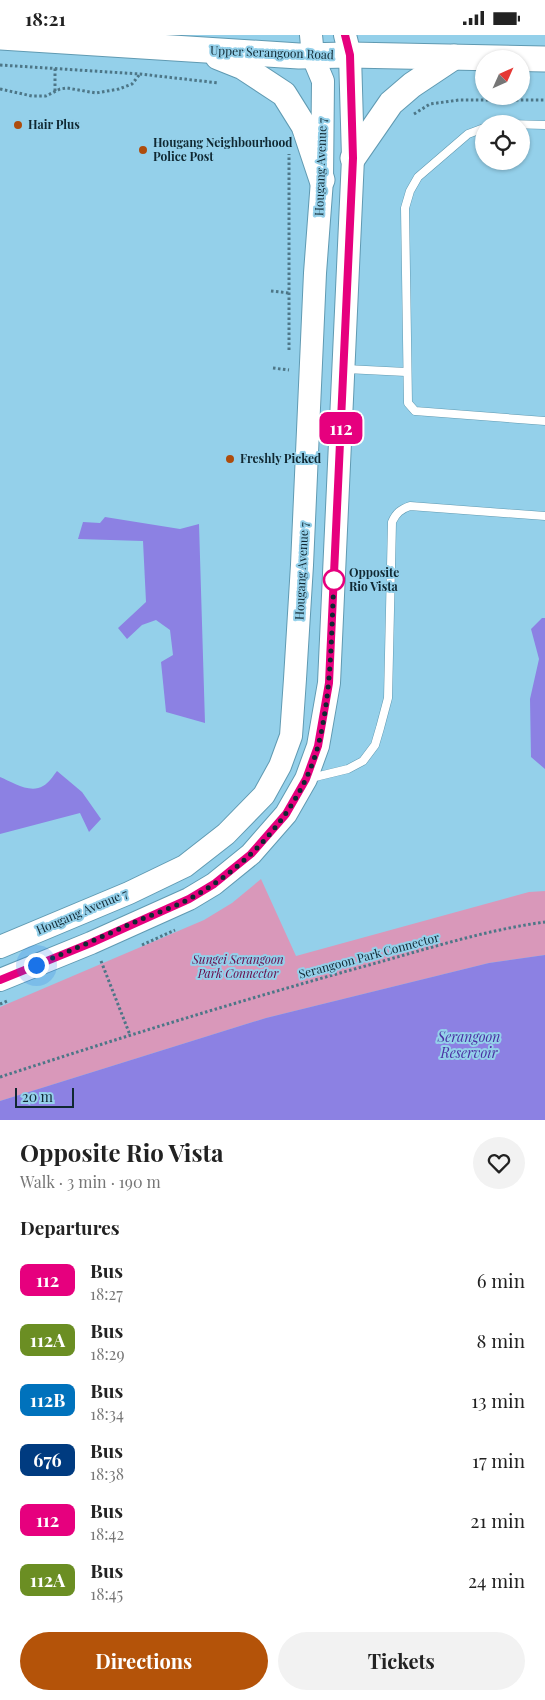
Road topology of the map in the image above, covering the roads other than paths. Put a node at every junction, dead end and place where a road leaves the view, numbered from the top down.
1 (0, 37) edge
2 (347, 45) edge
3 (312, 46) edge
4 (203, 51) junction
5 (454, 57) junction
6 (545, 59) edge
7 (530, 125) edge
8 (545, 125) edge
9 (475, 131) edge
10 (353, 158) junction
11 (322, 179) junction
12 (343, 369) junction
13 (406, 372) junction
14 (545, 421) edge
15 (545, 516) edge
16 (306, 779) junction
17 (0, 947) edge
18 (0, 980) edge

1 - 4 main road, Upper Serangoon Road
2 - 3 main road, Upper Serangoon Road
2 - 5 main road, Upper Serangoon Road
2 - 10 main road
3 - 4 main road, Upper Serangoon Road
3 - 11 main road, Hougang Avenue 7
4 - 11 main road
5 - 6 main road, Upper Serangoon Road
5 - 10 main road
7 - 8 lane
9 - 13 lane
10 - 12 main road
11 - 17 main road, Hougang Avenue 7
12 - 13 lane
12 - 16 main road
13 - 14 lane
15 - 16 lane
16 - 18 main road

